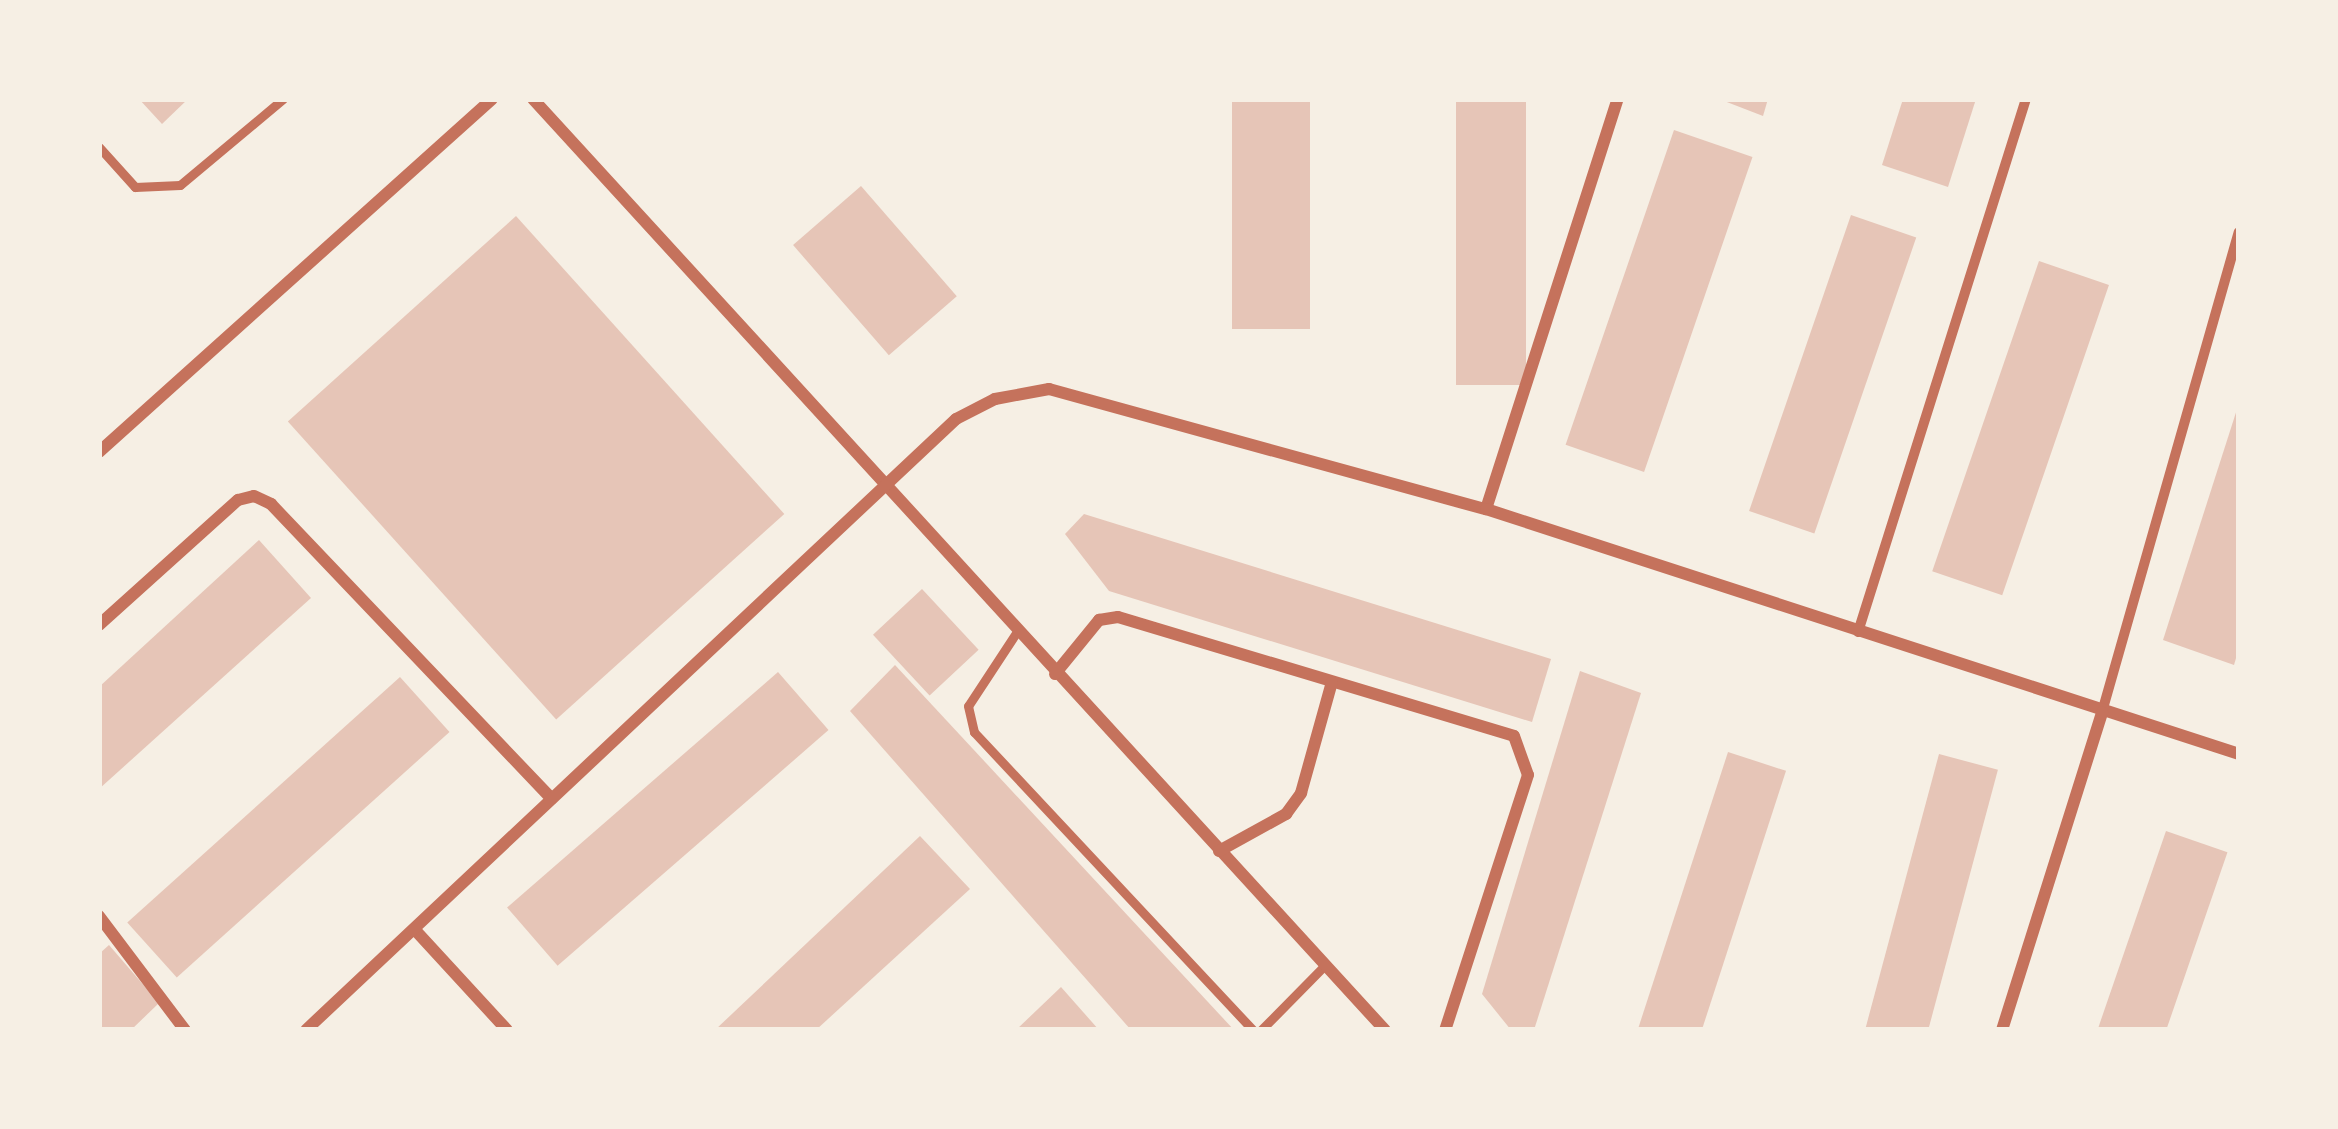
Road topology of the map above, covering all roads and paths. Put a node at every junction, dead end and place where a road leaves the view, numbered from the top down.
1 (283, 99) edge
2 (492, 99) edge
3 (533, 99) edge
4 (1618, 99) edge
5 (2026, 99) edge
6 (99, 147) edge
7 (2239, 232) edge
8 (99, 452) edge
9 (880, 485) junction
10 (1486, 509) junction
11 (99, 626) edge
12 (1858, 632) junction
13 (1016, 633) junction
14 (1055, 674) junction
15 (1332, 682) junction
16 (2102, 712) junction
17 (2239, 754) edge
18 (552, 799) junction
19 (1219, 850) junction
20 (99, 916) edge
21 (416, 931) junction
22 (1325, 965) junction
23 (185, 1030) edge
24 (306, 1030) edge
25 (507, 1030) edge
26 (1257, 1030) edge
27 (1385, 1030) edge
28 (1444, 1030) edge
29 (2002, 1030) edge

1 - 6 lane
2 - 8 street
3 - 9 street
4 - 10 street
5 - 12 street
7 - 16 street
9 - 10 street
9 - 13 street
9 - 18 street
10 - 12 street
11 - 18 street
12 - 16 street
13 - 14 street
13 - 26 lane
14 - 15 street
14 - 19 street
15 - 19 street
15 - 28 street
16 - 17 street
16 - 29 street
18 - 21 street
19 - 22 street
20 - 23 street
21 - 24 street
21 - 25 street
22 - 26 lane
22 - 27 street

